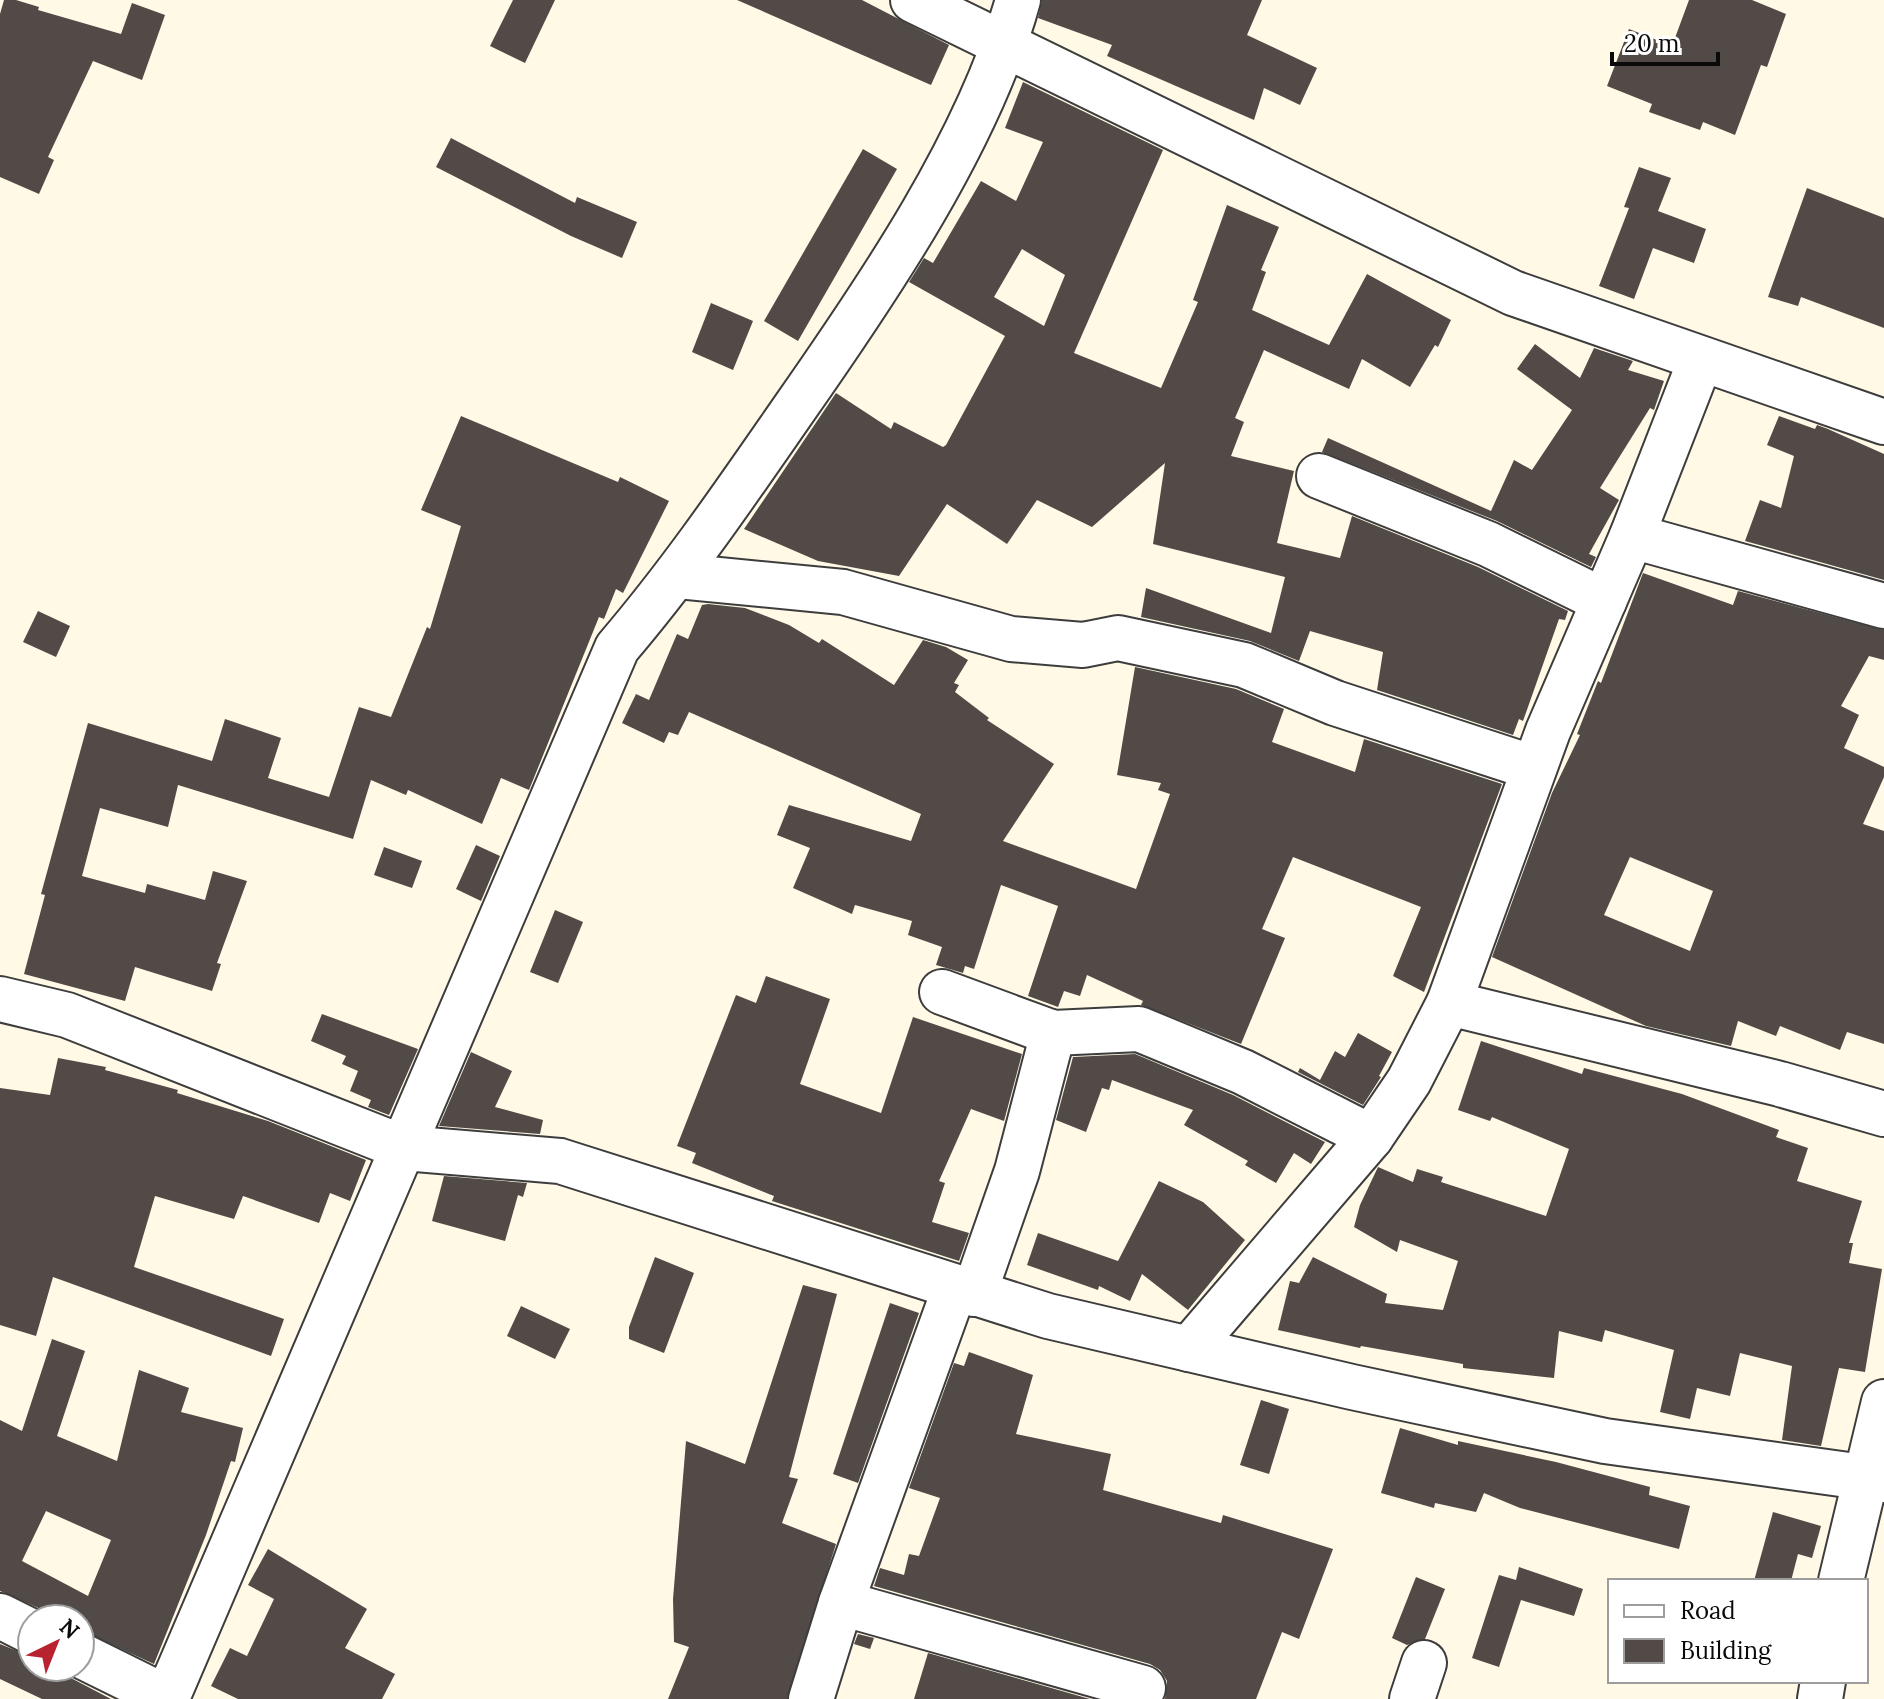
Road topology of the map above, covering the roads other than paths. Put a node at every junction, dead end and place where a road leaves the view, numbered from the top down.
1 (913, 0) edge
2 (1018, 0) edge
3 (1006, 43) junction
4 (1701, 359) junction
5 (1884, 422) edge
6 (1319, 476) dead end
7 (1632, 536) junction
8 (678, 576) junction
9 (1604, 601) junction
10 (1884, 606) edge
11 (1534, 768) junction
12 (942, 992) dead end
13 (0, 999) edge
14 (1449, 1003) junction
15 (1053, 1033) junction
16 (1884, 1114) edge
17 (1371, 1137) junction
18 (404, 1148) junction
19 (965, 1291) junction
20 (1189, 1349) junction
21 (1884, 1402) edge
22 (1874, 1479) edge
23 (1842, 1579) edge
24 (841, 1603) junction
25 (96, 1663) edge
26 (1143, 1688) dead end
27 (167, 1699) edge
28 (811, 1699) edge

1 - 3 street
2 - 3 street
3 - 4 street
3 - 8 street
4 - 5 street
4 - 7 street
6 - 9 street
7 - 9 street
7 - 10 street
8 - 11 street
8 - 18 street
9 - 11 street
11 - 14 street
12 - 15 street
13 - 18 street
14 - 16 street
14 - 17 street
15 - 17 street
15 - 19 street
17 - 20 street
18 - 19 street
18 - 27 street
19 - 20 street
19 - 24 street
20 - 22 street
21 - 22 street
22 - 23 street
24 - 26 street
24 - 28 street
25 - 27 street

